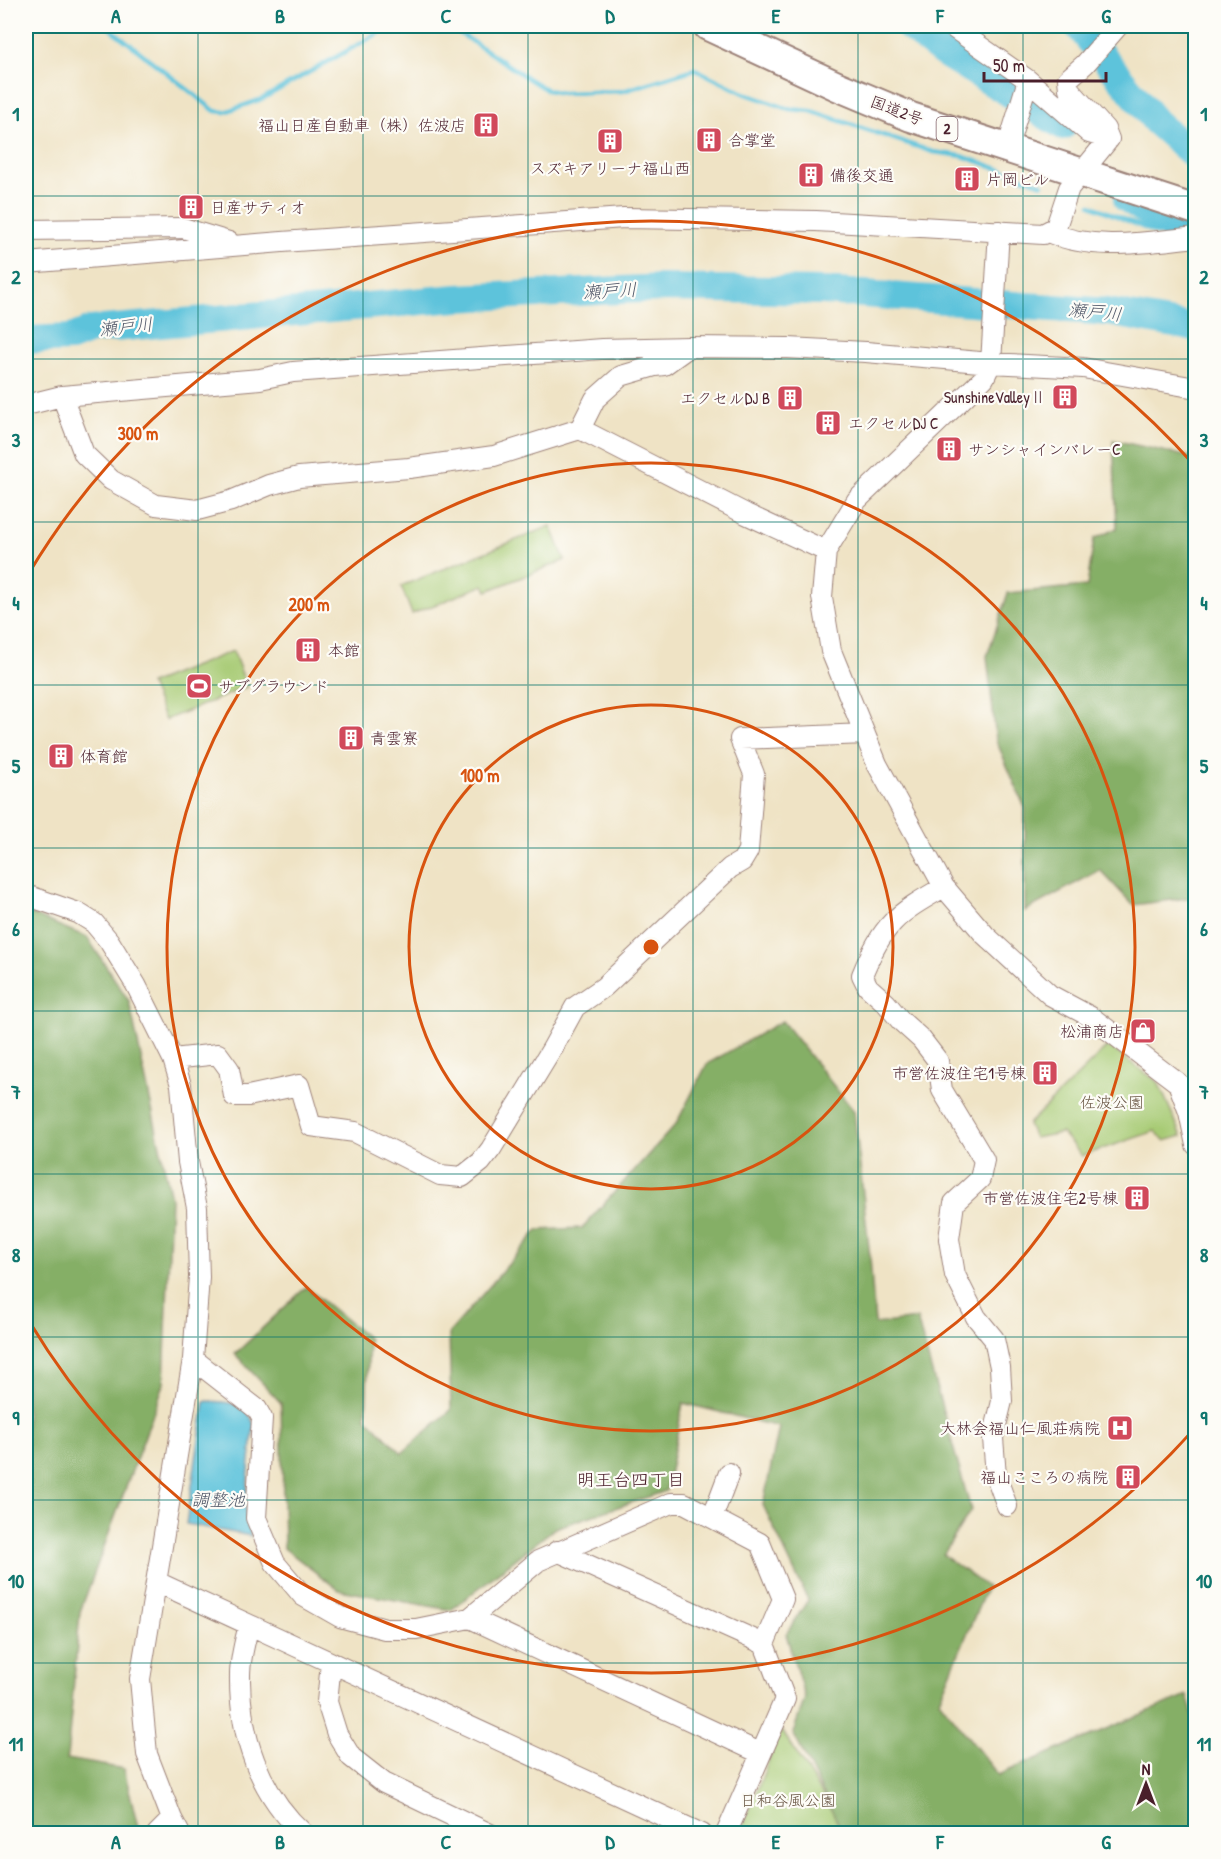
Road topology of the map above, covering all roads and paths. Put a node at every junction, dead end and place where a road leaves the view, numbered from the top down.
1 (708, 26) edge
2 (752, 26) edge
3 (951, 26) edge
4 (1113, 33) edge
5 (1027, 84) junction
6 (1012, 131) junction
7 (1095, 157) junction
8 (1196, 190) edge
9 (1196, 210) edge
10 (26, 230) edge
11 (1048, 232) junction
12 (1196, 237) edge
13 (999, 239) junction
14 (241, 246) junction
15 (26, 262) edge
16 (688, 347) junction
17 (991, 359) junction
18 (1196, 388) edge
19 (62, 396) junction
20 (26, 405) edge
21 (580, 429) junction
22 (826, 551) junction
23 (865, 734) junction
24 (944, 887) junction
25 (26, 896) edge
26 (174, 1059) junction
27 (1196, 1145) edge
28 (193, 1359) junction
29 (729, 1473) dead end
30 (1007, 1506) dead end
31 (712, 1518) junction
32 (557, 1551) junction
33 (157, 1582) junction
34 (470, 1618) junction
35 (249, 1625) junction
36 (764, 1644) junction
37 (331, 1663) junction
38 (760, 1753) junction
39 (176, 1826) edge
40 (481, 1832) edge
41 (157, 1833) edge
42 (304, 1833) edge
43 (702, 1833) edge
44 (726, 1833) edge

1 - 6 highway, 国道2号 / 2
2 - 6 highway, 国道2号 / 2
3 - 5 street
4 - 7 street
5 - 6 street
5 - 7 street
6 - 7 highway, 国道2号 / 2
7 - 8 highway, 国道2号 / 2
7 - 9 highway, 国道2号 / 2
7 - 11 street
10 - 14 street
11 - 12 street
11 - 13 street
13 - 14 street
13 - 17 street
14 - 15 street
16 - 17 street
16 - 19 street
16 - 21 street
17 - 18 street
17 - 22 street
19 - 20 street
19 - 21 street
21 - 22 street
22 - 23 street
23 - 24 street
23 - 26 street
24 - 27 street
24 - 30 street
25 - 26 street
26 - 28 street
28 - 33 street
28 - 34 street
29 - 31 street
31 - 32 street
31 - 36 street
32 - 34 street
32 - 36 street
33 - 35 street
33 - 39 street
34 - 38 street
35 - 37 street
35 - 42 street
36 - 38 street
37 - 40 street
37 - 43 street
38 - 44 street
39 - 41 street

